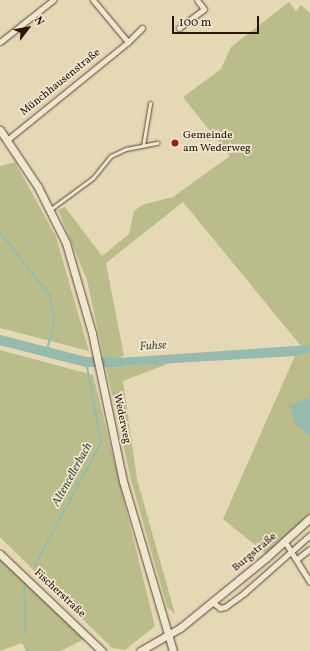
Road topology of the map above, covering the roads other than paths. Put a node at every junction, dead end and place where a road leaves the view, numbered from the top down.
1 (53, 0) edge
2 (94, 0) edge
3 (197, 0) edge
4 (142, 28) dead end
5 (179, 28) dead end
6 (0, 42) edge
7 (128, 42) junction
8 (150, 104) dead end
9 (0, 130) edge
10 (7, 140) junction
11 (157, 143) dead end
12 (143, 146) junction
13 (51, 209) junction
14 (310, 518) edge
15 (310, 535) edge
16 (285, 542) junction
17 (310, 549) edge
18 (293, 552) junction
19 (0, 554) edge
20 (297, 559) junction
21 (310, 582) edge
22 (212, 602) junction
23 (168, 635) junction
24 (102, 651) edge
25 (140, 651) edge
26 (173, 651) edge

1 - 6 street
2 - 7 street
3 - 5 street
4 - 7 street, Münchhausenstraße
7 - 10 street, Münchhausenstraße
8 - 12 lane
9 - 10 main road, Wederweg
10 - 13 main road, Wederweg
11 - 12 lane
12 - 13 lane
13 - 23 main road, Wederweg
14 - 16 main road, Burgstraße
15 - 18 street
16 - 18 street
16 - 22 main road, Burgstraße
17 - 20 street
18 - 20 street
18 - 22 street
19 - 24 main road, Fischerstraße
20 - 21 street
22 - 23 main road, Burgstraße
23 - 25 main road, Burgstraße
23 - 26 main road, Wederweg

